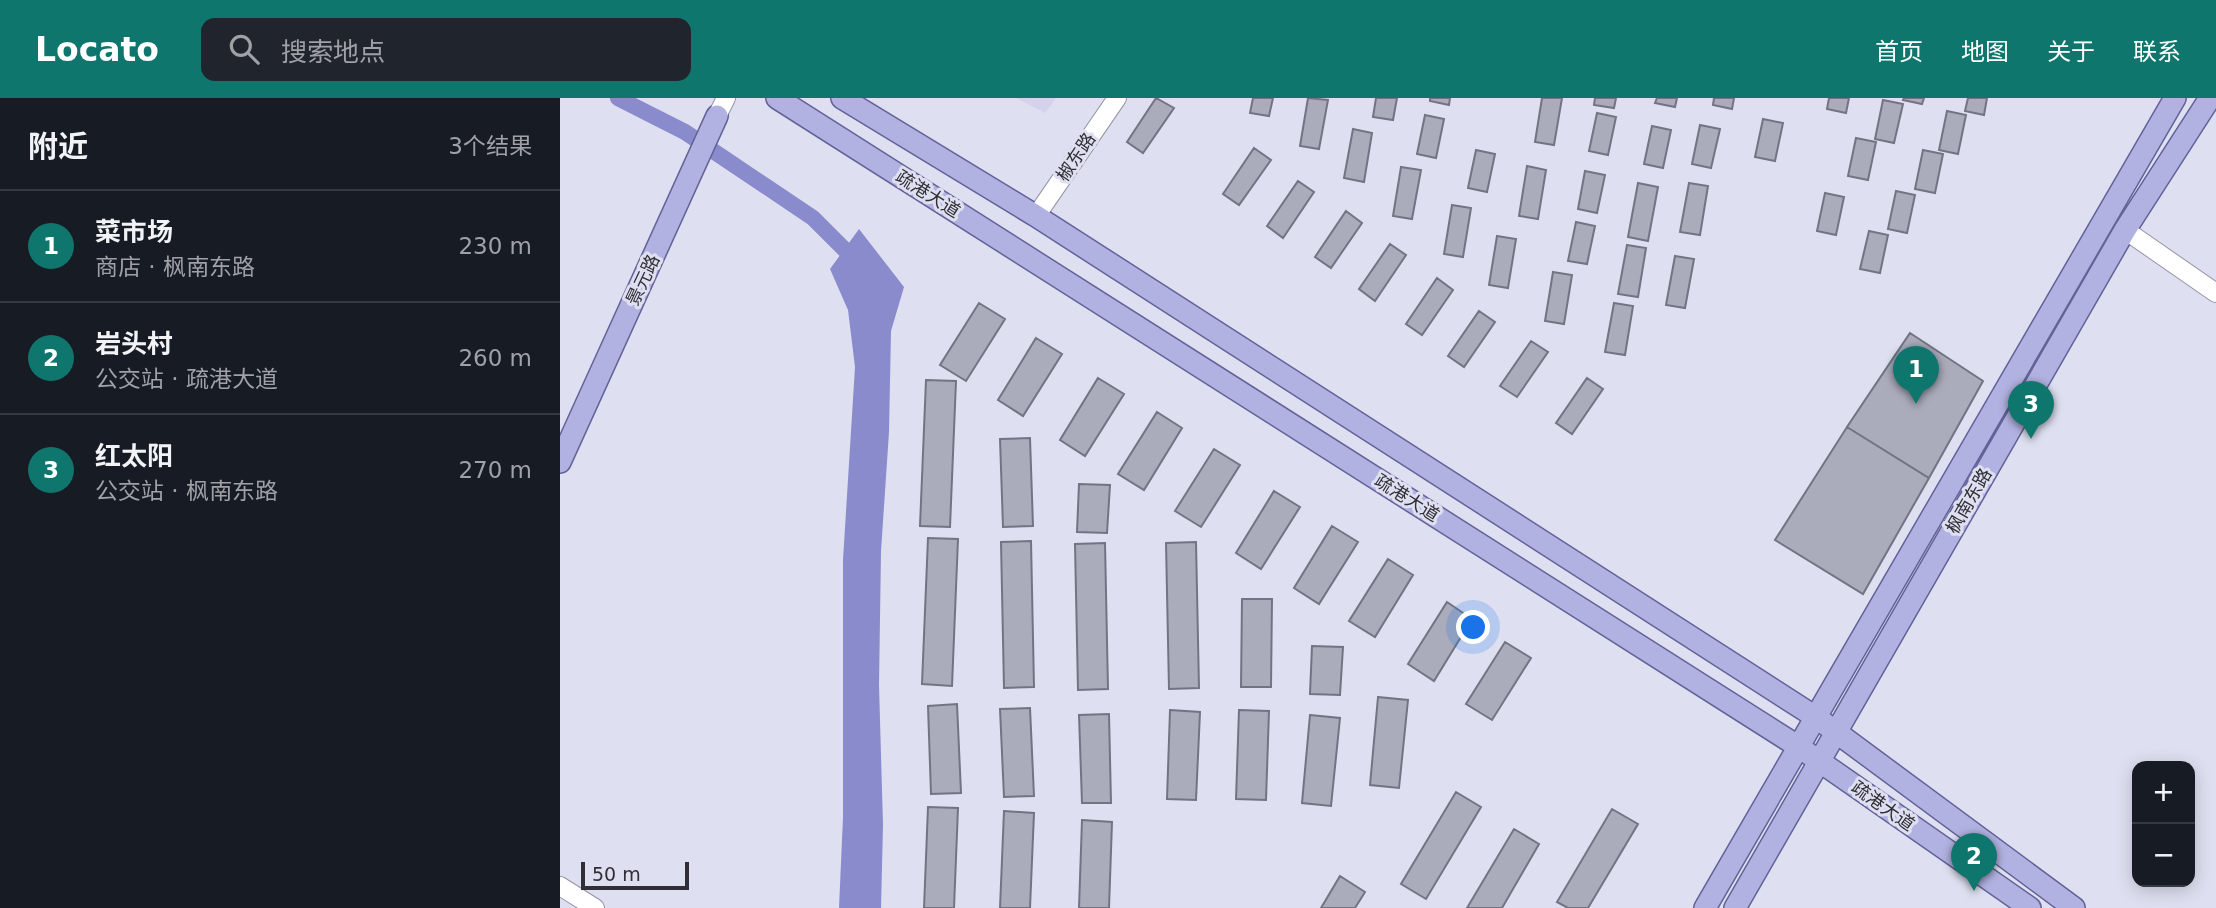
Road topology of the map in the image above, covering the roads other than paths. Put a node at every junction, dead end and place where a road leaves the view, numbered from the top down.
1 (777, 98) edge
2 (842, 98) edge
3 (1116, 98) edge
4 (2175, 98) edge
5 (2210, 98) edge
6 (722, 107) edge
7 (1036, 216) junction
8 (2125, 230) junction
9 (2216, 293) edge
10 (560, 462) edge
11 (1817, 718) junction
12 (1836, 732) junction
13 (1799, 747) junction
14 (1820, 762) junction
15 (560, 886) edge
16 (595, 908) edge
17 (1705, 908) edge
18 (1735, 908) edge
19 (2030, 908) edge
20 (2074, 908) edge

1 - 13 main road, 疏港大道
2 - 7 main road, 疏港大道
3 - 7 street, 椒东路
4 - 11 main road
5 - 8 main road, 枫南东路
6 - 10 main road, 景元路
7 - 11 main road, 疏港大道
8 - 9 street
8 - 12 main road, 枫南东路
11 - 12 main road, 疏港大道
11 - 13 main road
12 - 14 main road, 枫南东路
12 - 20 main road, 疏港大道
13 - 14 main road, 疏港大道
13 - 17 main road
14 - 18 main road, 枫南东路
14 - 19 main road, 疏港大道
15 - 16 street

